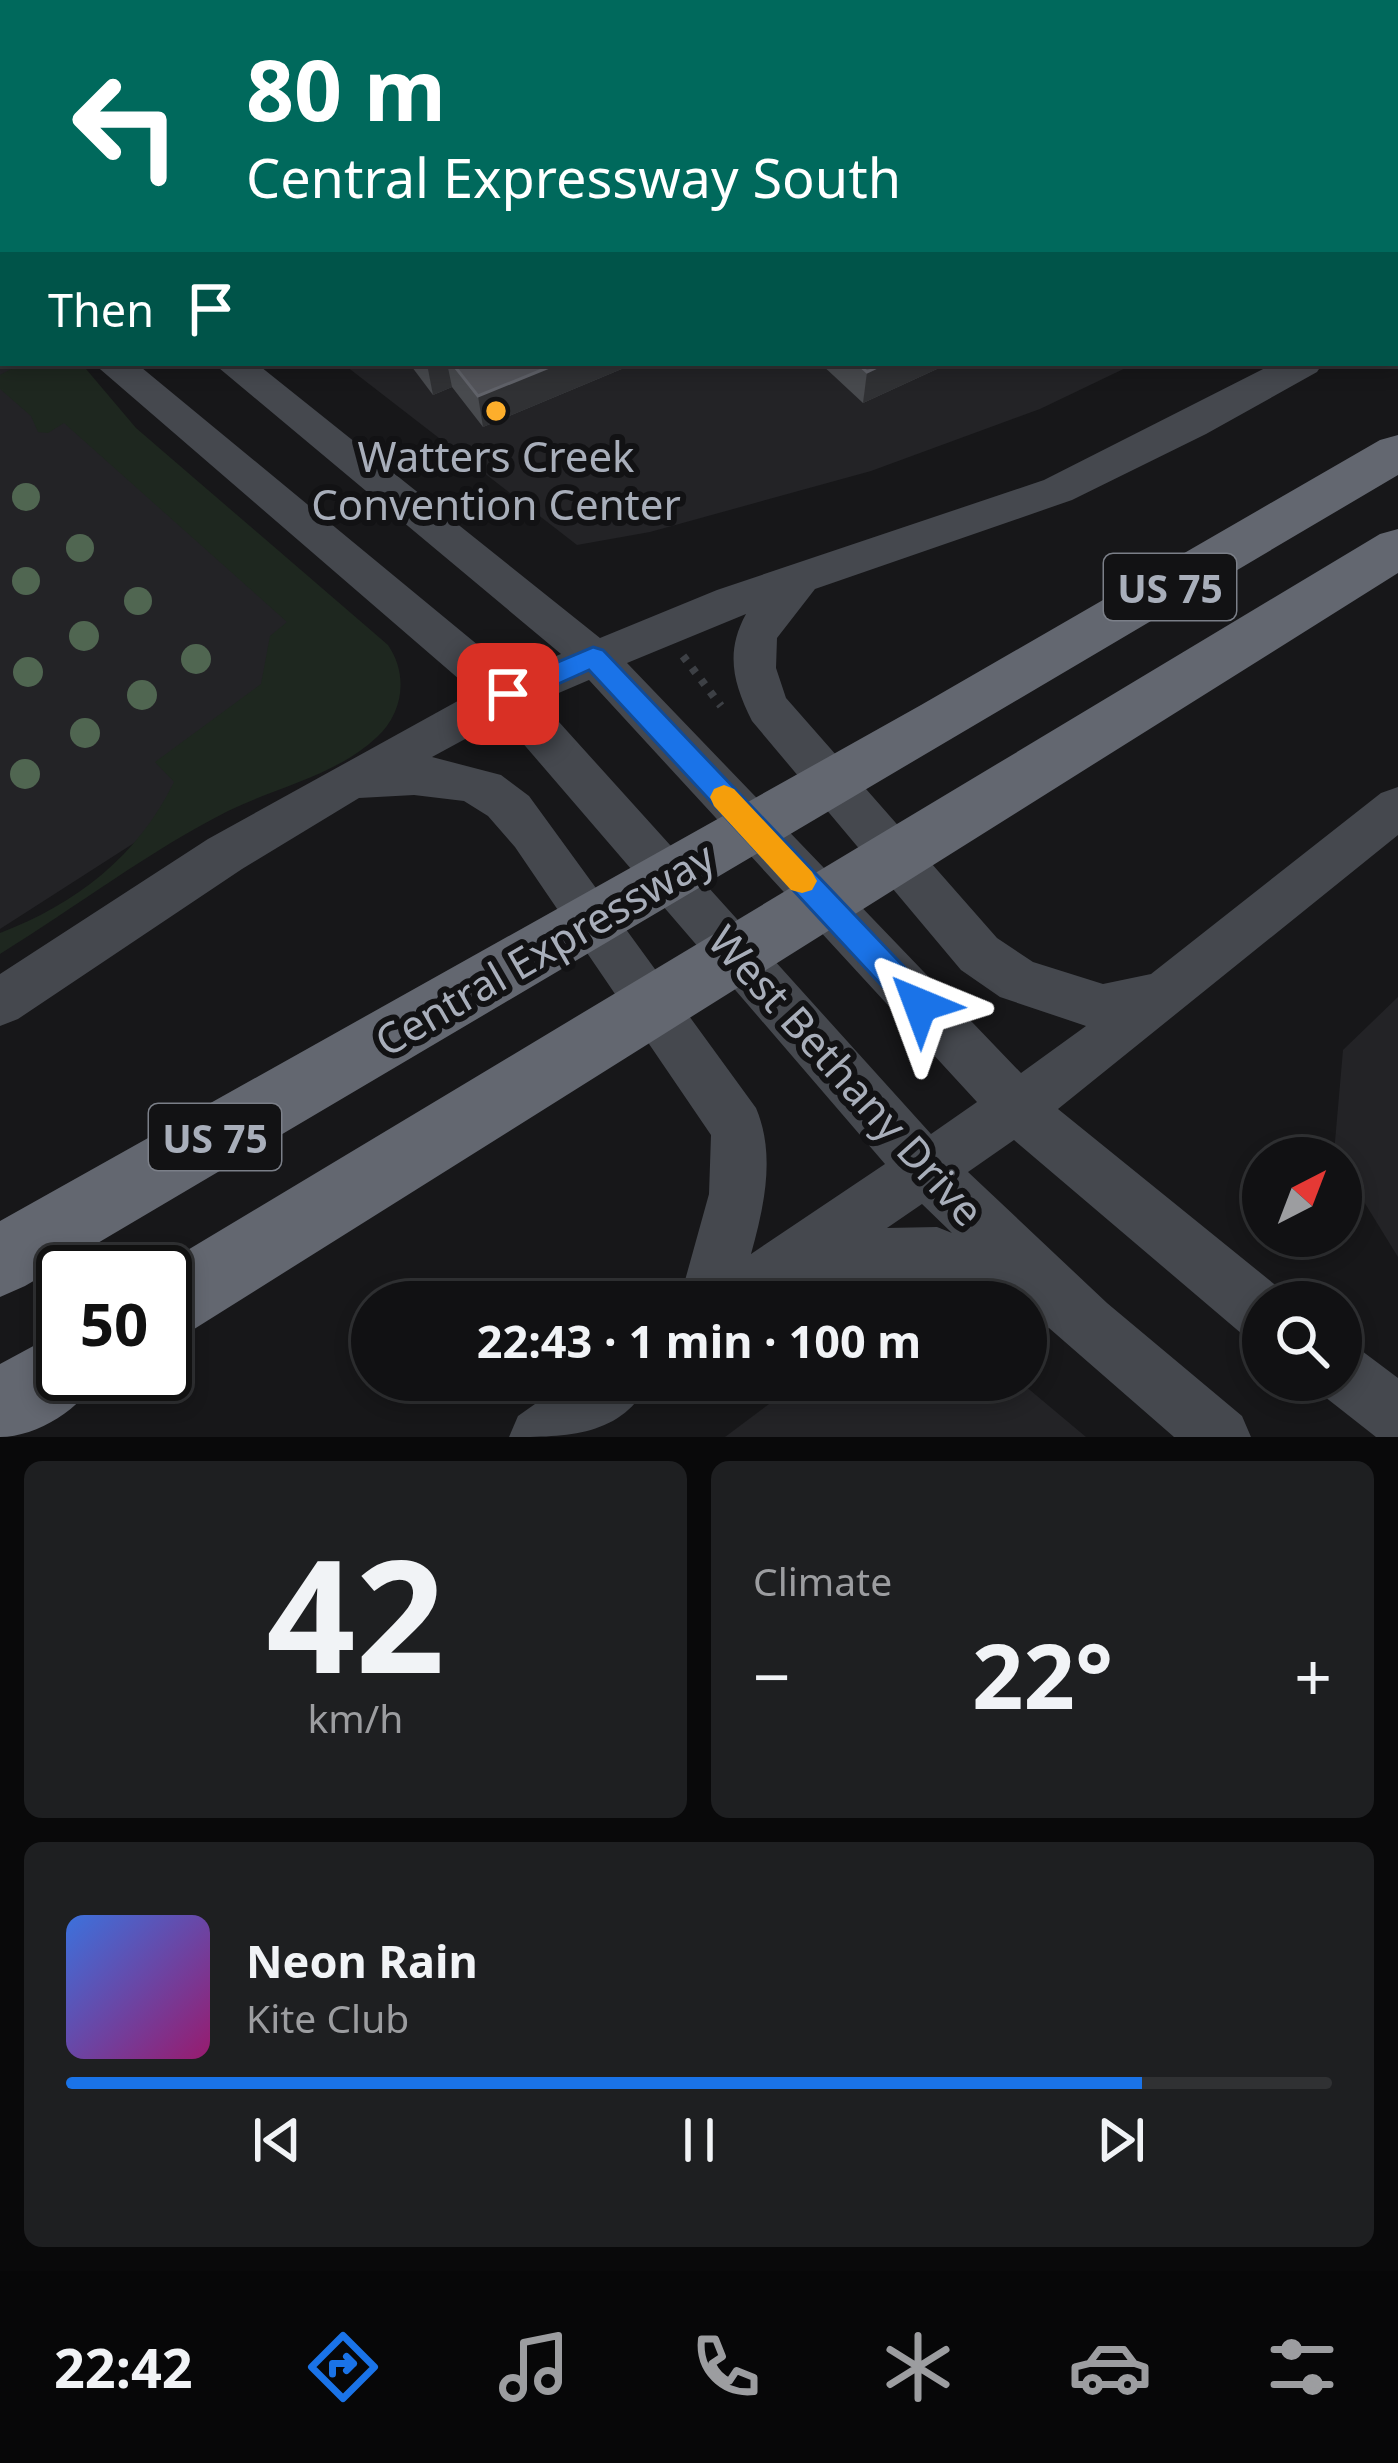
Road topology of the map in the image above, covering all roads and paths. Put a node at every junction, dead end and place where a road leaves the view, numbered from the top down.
1 (116, 366) edge
2 (236, 366) edge
3 (1299, 366) edge
4 (1398, 452) edge
5 (1398, 548) edge
6 (805, 574) junction
7 (593, 657) junction
8 (508, 694) junction
9 (349, 780) junction
10 (1398, 807) edge
11 (1170, 994) junction
12 (0, 1002) edge
13 (1015, 1105) junction
14 (924, 1167) junction
15 (792, 1259) junction
16 (0, 1261) edge
17 (714, 1281) edge
18 (760, 1281) edge
19 (192, 1288) edge
20 (1242, 1296) edge
21 (1086, 1324) junction
22 (36, 1385) edge
23 (1362, 1388) edge
24 (590, 1401) edge
25 (0, 1408) edge
26 (1398, 1416) edge
27 (539, 1437) edge
28 (1221, 1437) edge

1 - 8 main road, West Bethany Drive
2 - 7 main road
3 - 6 main road
4 - 16 highway, Central Expressway / US 75
5 - 19 highway, US 75
6 - 7 main road
6 - 11 main road
7 - 8 main road
7 - 13 main road
8 - 9 main road
8 - 14 main road, West Bethany Drive
9 - 12 main road
9 - 17 main road
10 - 11 main road
11 - 13 main road
13 - 14 main road
13 - 20 main road
14 - 15 main road
14 - 21 main road, West Bethany Drive
15 - 18 main road
15 - 21 main road
21 - 28 main road, West Bethany Drive
22 - 25 highway
23 - 26 main road
24 - 27 main road

